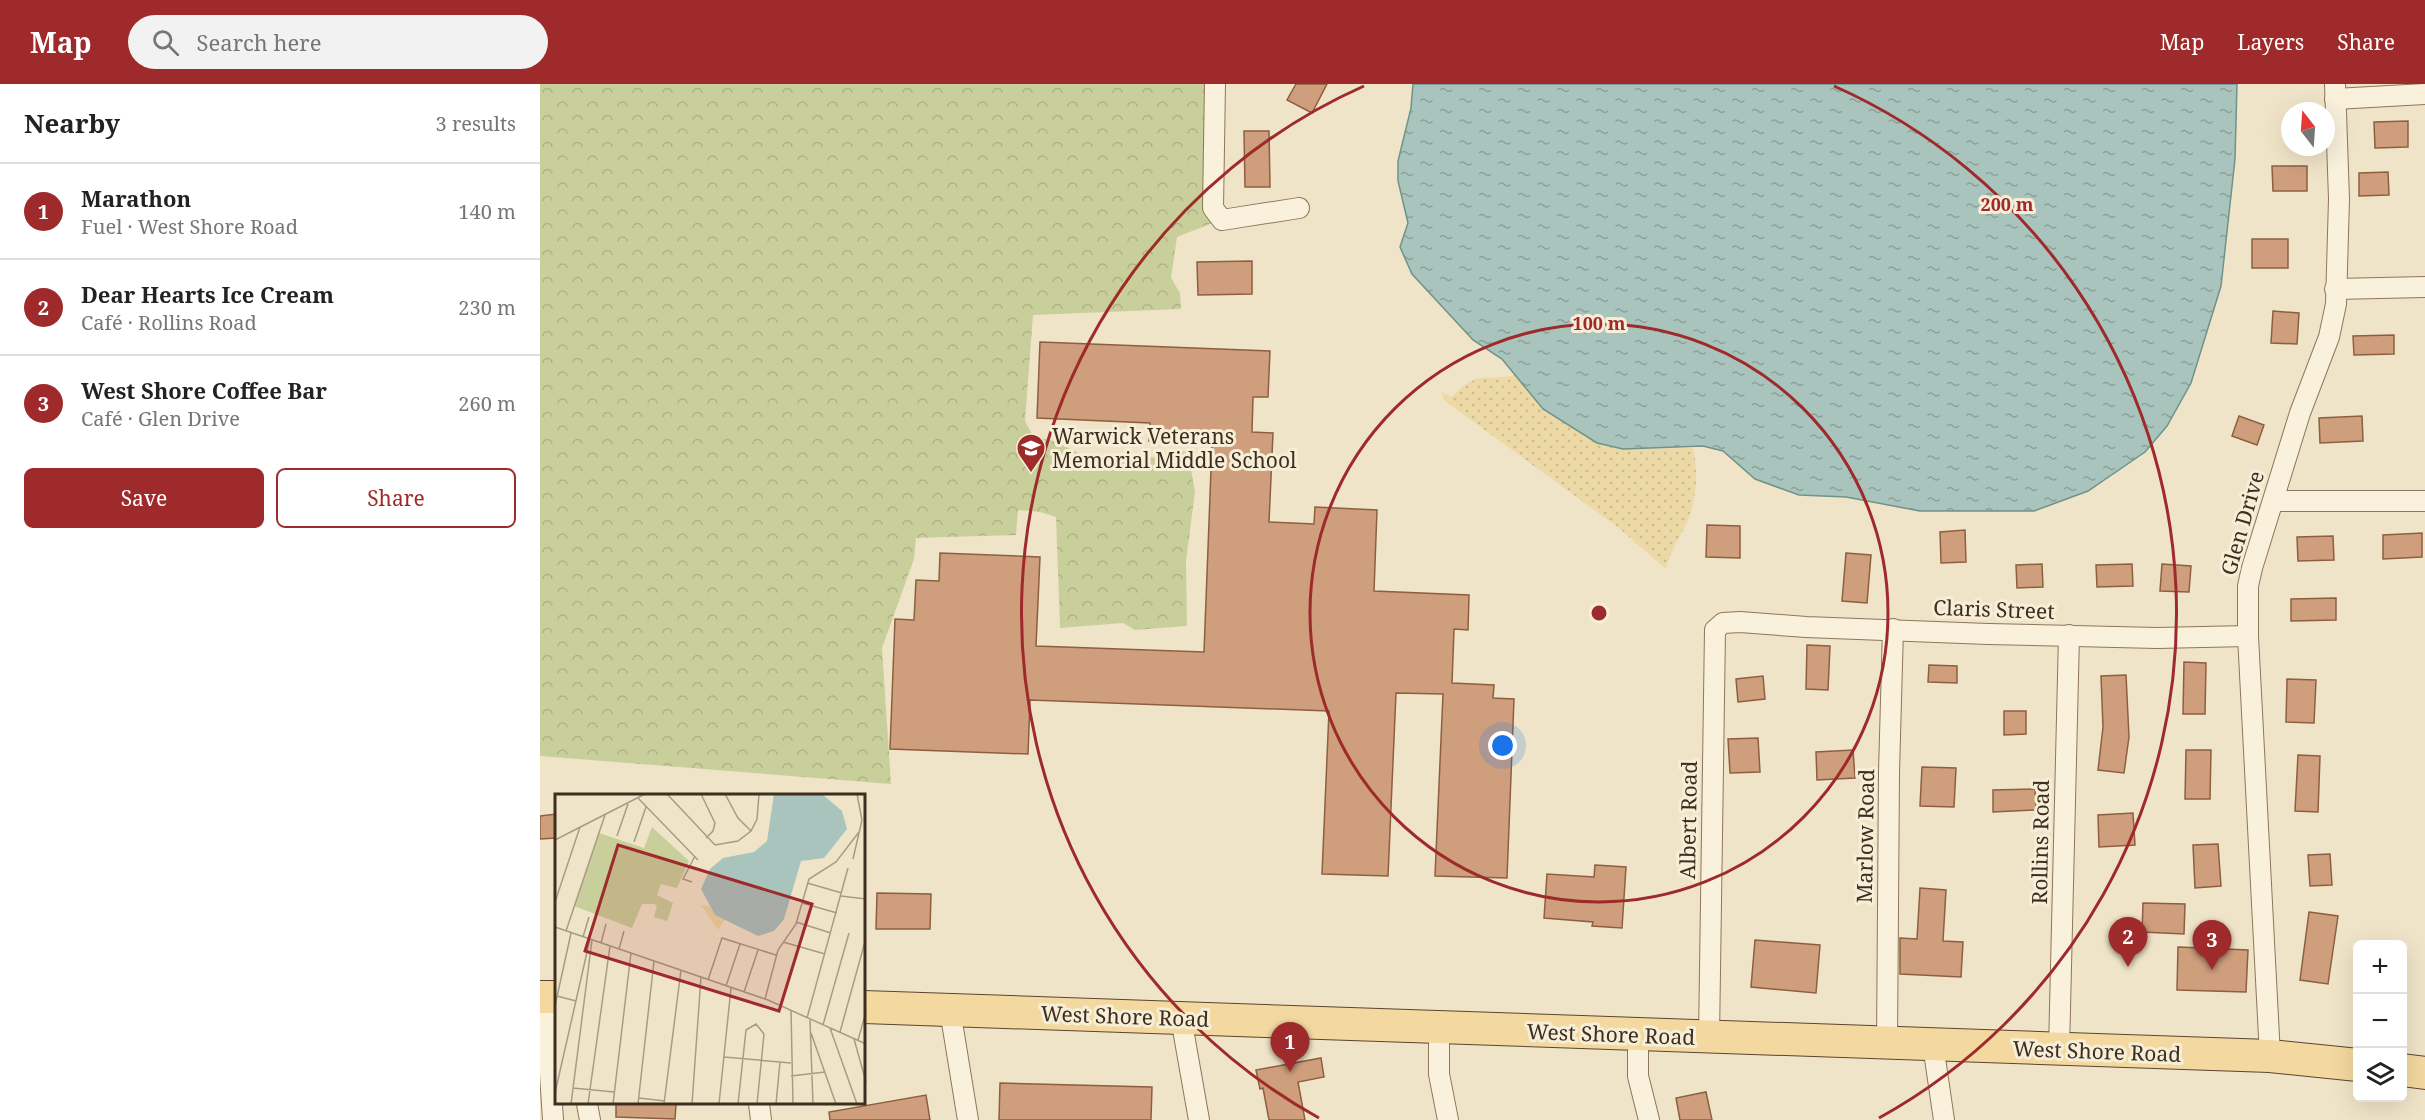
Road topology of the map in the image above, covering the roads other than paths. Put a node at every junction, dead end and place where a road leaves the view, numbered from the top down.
1 (1215, 84) edge
2 (2335, 91) edge
3 (2425, 94) edge
4 (1299, 208) dead end
5 (2425, 287) edge
6 (2335, 289) junction
7 (2274, 501) junction
8 (2425, 501) edge
9 (1740, 622) joint
10 (1893, 629) junction
11 (2070, 635) junction
12 (2248, 636) junction
13 (547, 997) edge
14 (866, 1007) edge
15 (950, 1010) junction
16 (1181, 1018) junction
17 (1439, 1028) junction
18 (1638, 1035) junction
19 (1709, 1038) junction
20 (1887, 1044) junction
21 (1933, 1046) junction
22 (2059, 1050) junction
23 (2270, 1056) junction
24 (2353, 1064) edge
25 (2407, 1071) edge
26 (2425, 1073) edge
27 (587, 1105) edge
28 (759, 1105) edge
29 (553, 1120) edge
30 (590, 1120) edge
31 (761, 1120) edge
32 (968, 1120) edge
33 (1199, 1120) edge
34 (1448, 1120) edge
35 (1649, 1120) edge
36 (1944, 1120) edge

1 - 4 street
2 - 3 street
2 - 6 street, Glen Drive
5 - 6 street
6 - 7 street, Glen Drive
7 - 8 street
7 - 12 street, Glen Drive
9 - 10 street, Claris Street
9 - 19 street, Albert Road
10 - 11 street, Claris Street
10 - 20 street, Marlow Road
11 - 12 street, Claris Street
11 - 22 street, Rollins Road
12 - 23 street, Glen Drive
13 - 29 street
14 - 15 main road, West Shore Road
15 - 16 main road, West Shore Road
15 - 32 street
16 - 17 main road, West Shore Road
16 - 33 street
17 - 18 main road, West Shore Road
17 - 34 street
18 - 19 main road, West Shore Road
18 - 35 street
19 - 20 main road, West Shore Road
20 - 21 main road, West Shore Road
21 - 22 main road, West Shore Road
21 - 36 street
22 - 23 main road, West Shore Road
23 - 24 main road, West Shore Road
25 - 26 main road
27 - 30 street
28 - 31 street

